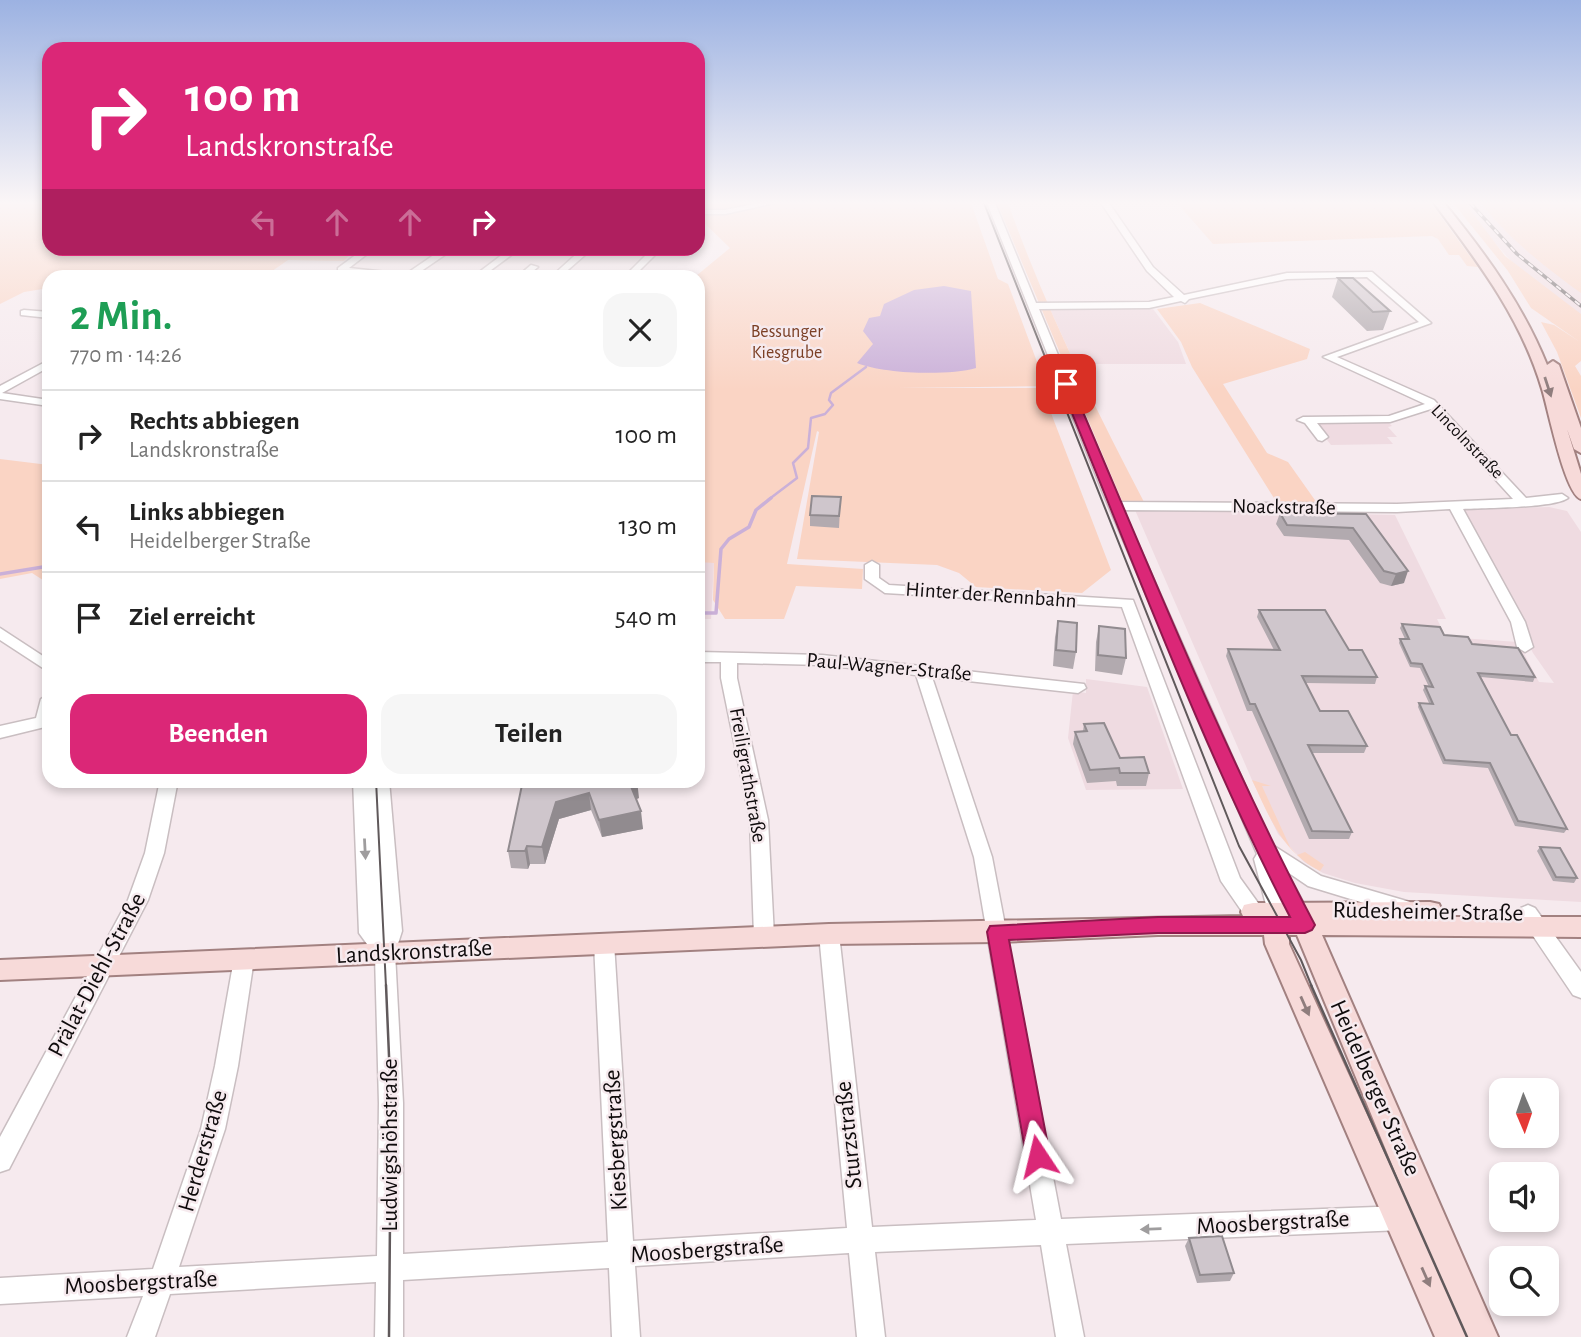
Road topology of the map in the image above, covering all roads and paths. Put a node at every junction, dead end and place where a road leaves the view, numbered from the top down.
1 (1017, 265) edge
2 (1148, 265) edge
3 (1486, 265) edge
4 (1497, 265) edge
5 (534, 267) dead end
6 (530, 270) edge
7 (1185, 300) junction
8 (1034, 306) junction
9 (24, 313) dead end
10 (42, 315) edge
11 (42, 367) edge
12 (0, 390) edge
13 (0, 396) edge
14 (42, 401) edge
15 (1433, 405) junction
16 (1322, 438) dead end
17 (1581, 449) edge
18 (1581, 494) edge
19 (1562, 498) dead end
20 (1523, 502) junction
21 (1454, 505) junction
22 (1115, 506) junction
23 (872, 565) dead end
24 (1128, 603) joint
25 (0, 634) edge
26 (1525, 647) dead end
27 (705, 657) edge
28 (729, 657) junction
29 (42, 662) edge
30 (923, 670) junction
31 (1078, 688) dead end
32 (42, 722) edge
33 (0, 732) edge
34 (168, 788) edge
35 (362, 788) edge
36 (381, 788) edge
37 (1261, 843) junction
38 (1415, 910) junction
39 (1581, 915) edge
40 (1532, 919) junction
41 (1278, 922) junction
42 (997, 927) junction
43 (1581, 927) edge
44 (829, 933) junction
45 (764, 936) junction
46 (604, 943) junction
47 (385, 953) junction
48 (244, 960) junction
49 (102, 965) junction
50 (0, 970) edge
51 (1581, 989) edge
52 (0, 1161) edge
53 (1415, 1218) junction
54 (1052, 1233) junction
55 (860, 1240) junction
56 (622, 1255) junction
57 (390, 1269) junction
58 (160, 1283) junction
59 (0, 1291) edge
60 (141, 1337) edge
61 (389, 1337) edge
62 (626, 1337) edge
63 (871, 1337) edge
64 (1070, 1337) edge
65 (1452, 1337) edge
66 (1481, 1337) edge

1 - 8 street, Heidelberger Straße
2 - 7 street
3 -> 18 main road
4 - 17 main road
5 - 6 street
7 - 8 street
7 - 15 street, Lincolnstraße
8 - 22 street, Heidelberger Straße
9 - 10 street
11 - 12 street
13 - 14 street
15 - 16 street
15 - 20 street, Lincolnstraße
19 - 20 street, Noackstraße
20 - 21 street, Noackstraße
21 - 22 street, Noackstraße
21 - 26 street
22 - 37 street, Heidelberger Straße
23 - 24 street, Hinter der Rennbahn
24 - 41 street, Heidelberger Straße
25 - 29 street
27 - 28 street, Paul-Wagner-Straße
28 - 30 street, Paul-Wagner-Straße
28 - 45 street, Freiligrathstraße
30 - 31 street, Paul-Wagner-Straße
30 - 42 street
32 - 33 street
34 - 49 street, Prälat-Diehl-Straße
35 -> 47 street, Ludwigshöhstraße
36 - 47 street, Ludwigshöhstraße
37 - 38 street
37 - 41 street, Heidelberger Straße
38 - 40 main road, Rüdesheimer Straße
38 - 41 main road, Rüdesheimer Straße
39 - 40 main road, Rüdesheimer Straße
40 - 41 main road, Rüdesheimer Straße
40 - 43 main road, Rüdesheimer Straße
40 - 51 street
41 - 42 main road, Landskronstraße
41 - 53 main road, Heidelberger Straße
42 - 44 main road, Landskronstraße
42 - 54 street
44 - 45 main road, Landskronstraße
44 - 55 street, Sturzstraße
45 - 46 main road, Landskronstraße
46 - 47 main road, Landskronstraße
46 - 56 street, Kiesbergstraße
47 - 48 main road, Landskronstraße
47 - 57 street, Ludwigshöhstraße
48 - 49 main road, Landskronstraße
48 - 58 street, Herderstraße
49 - 50 main road, Landskronstraße
49 - 52 street, Prälat-Diehl-Straße
53 -> 54 street, Moosbergstraße
53 -> 65 main road, Heidelberger Straße
53 - 66 main road, Heidelberger Straße
54 - 55 street, Moosbergstraße
54 - 64 street
55 - 56 street, Moosbergstraße
55 - 63 street, Sturzstraße
56 - 57 street, Moosbergstraße
56 - 62 street, Kiesbergstraße
57 - 58 street, Moosbergstraße
57 - 61 street, Ludwigshöhstraße
58 - 59 street, Moosbergstraße
58 - 60 street, Herderstraße

